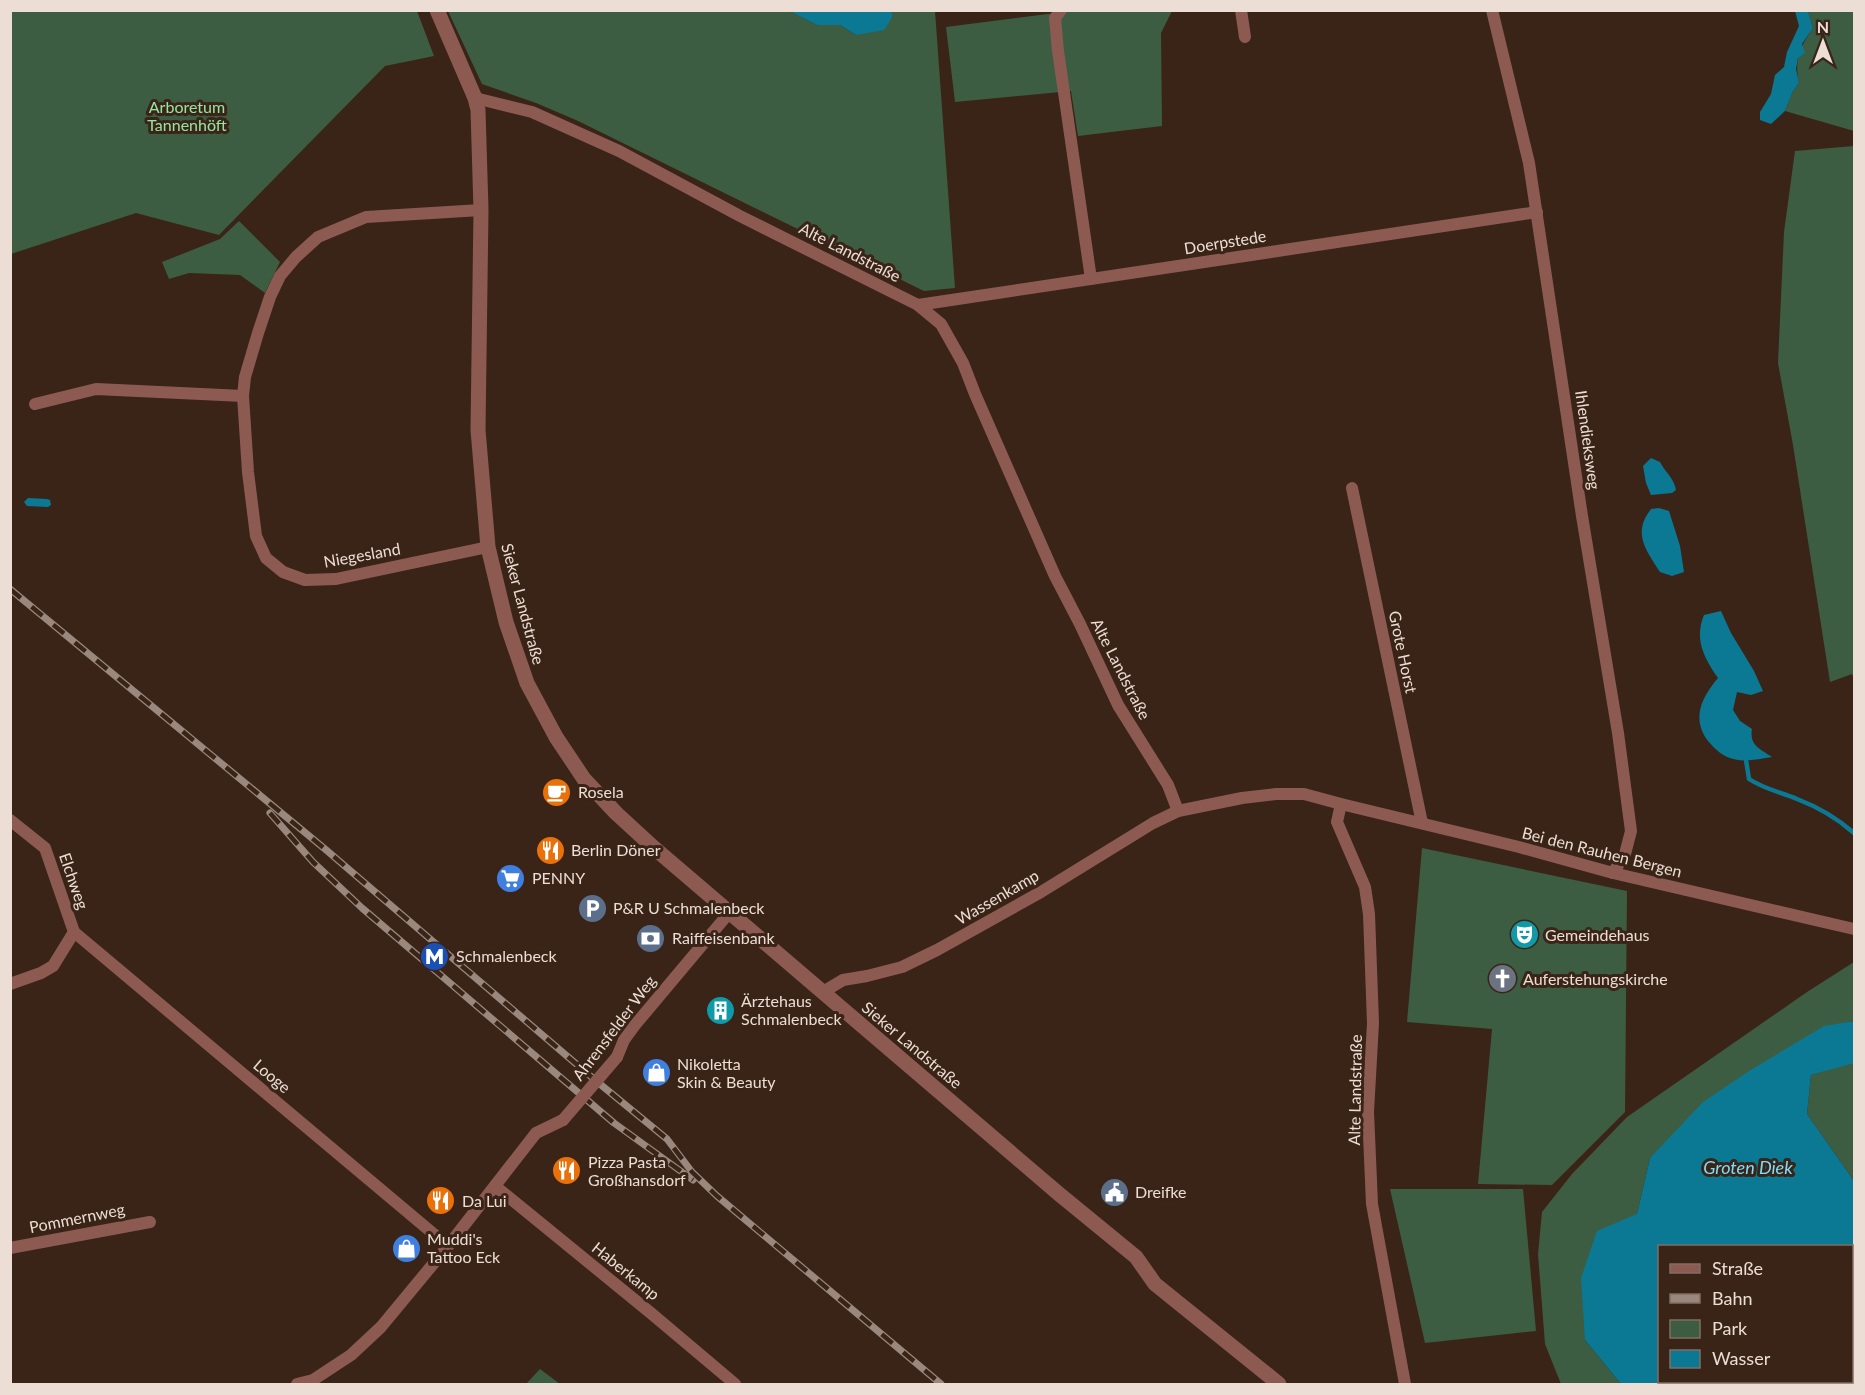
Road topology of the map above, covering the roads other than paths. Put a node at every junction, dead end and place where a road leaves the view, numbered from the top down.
1 (437, 10) edge
2 (1061, 10) edge
3 (1241, 10) edge
4 (1492, 10) edge
5 (1245, 37) dead end
6 (475, 98) junction
7 (481, 210) junction
8 (1537, 212) junction
9 (1091, 279) junction
10 (918, 305) junction
11 (243, 396) junction
12 (34, 404) dead end
13 (1352, 488) dead end
14 (488, 547) junction
15 (1341, 804) junction
16 (1178, 811) junction
17 (10, 820) edge
18 (1422, 823) junction
19 (1612, 873) junction
20 (729, 913) junction
21 (1854, 929) edge
22 (74, 932) junction
23 (10, 984) edge
24 (824, 992) junction
25 (495, 1186) junction
26 (150, 1222) dead end
27 (448, 1246) junction
28 (10, 1248) edge
29 (313, 1382) edge
30 (297, 1384) edge
31 (735, 1384) edge
32 (1279, 1384) edge
33 (1405, 1384) edge

1 - 6 street, Sieker Landstraße
2 - 9 street
3 - 5 street
4 - 8 street, Ihlendieksweg
6 - 7 street, Sieker Landstraße
6 - 10 street, Alte Landstraße
7 - 11 street, Niegesland
7 - 14 street, Sieker Landstraße
8 - 9 street, Doerpstede
8 - 19 street, Ihlendieksweg
9 - 10 street, Doerpstede
10 - 16 street, Alte Landstraße
11 - 12 street
11 - 14 street, Niegesland
13 - 18 street, Grote Horst
14 - 20 street, Sieker Landstraße
15 - 16 street
15 - 18 street, Bei den Rauhen Bergen
15 - 33 street, Alte Landstraße
16 - 24 street, Wassenkamp
17 - 22 street, Elchweg
18 - 19 street, Bei den Rauhen Bergen
19 - 21 street, Bei den Rauhen Bergen
20 - 24 street, Sieker Landstraße
20 - 25 street, Ahrensfelder Weg, bridge
22 - 23 street
22 - 27 street, Looge
24 - 32 street, Sieker Landstraße
25 - 27 street, Ahrensfelder Weg
25 - 31 street, Haberkamp
26 - 28 street, Pommernweg
27 - 29 street, Ahrensfelder Weg
29 - 30 street, Ahrensfelder Weg

